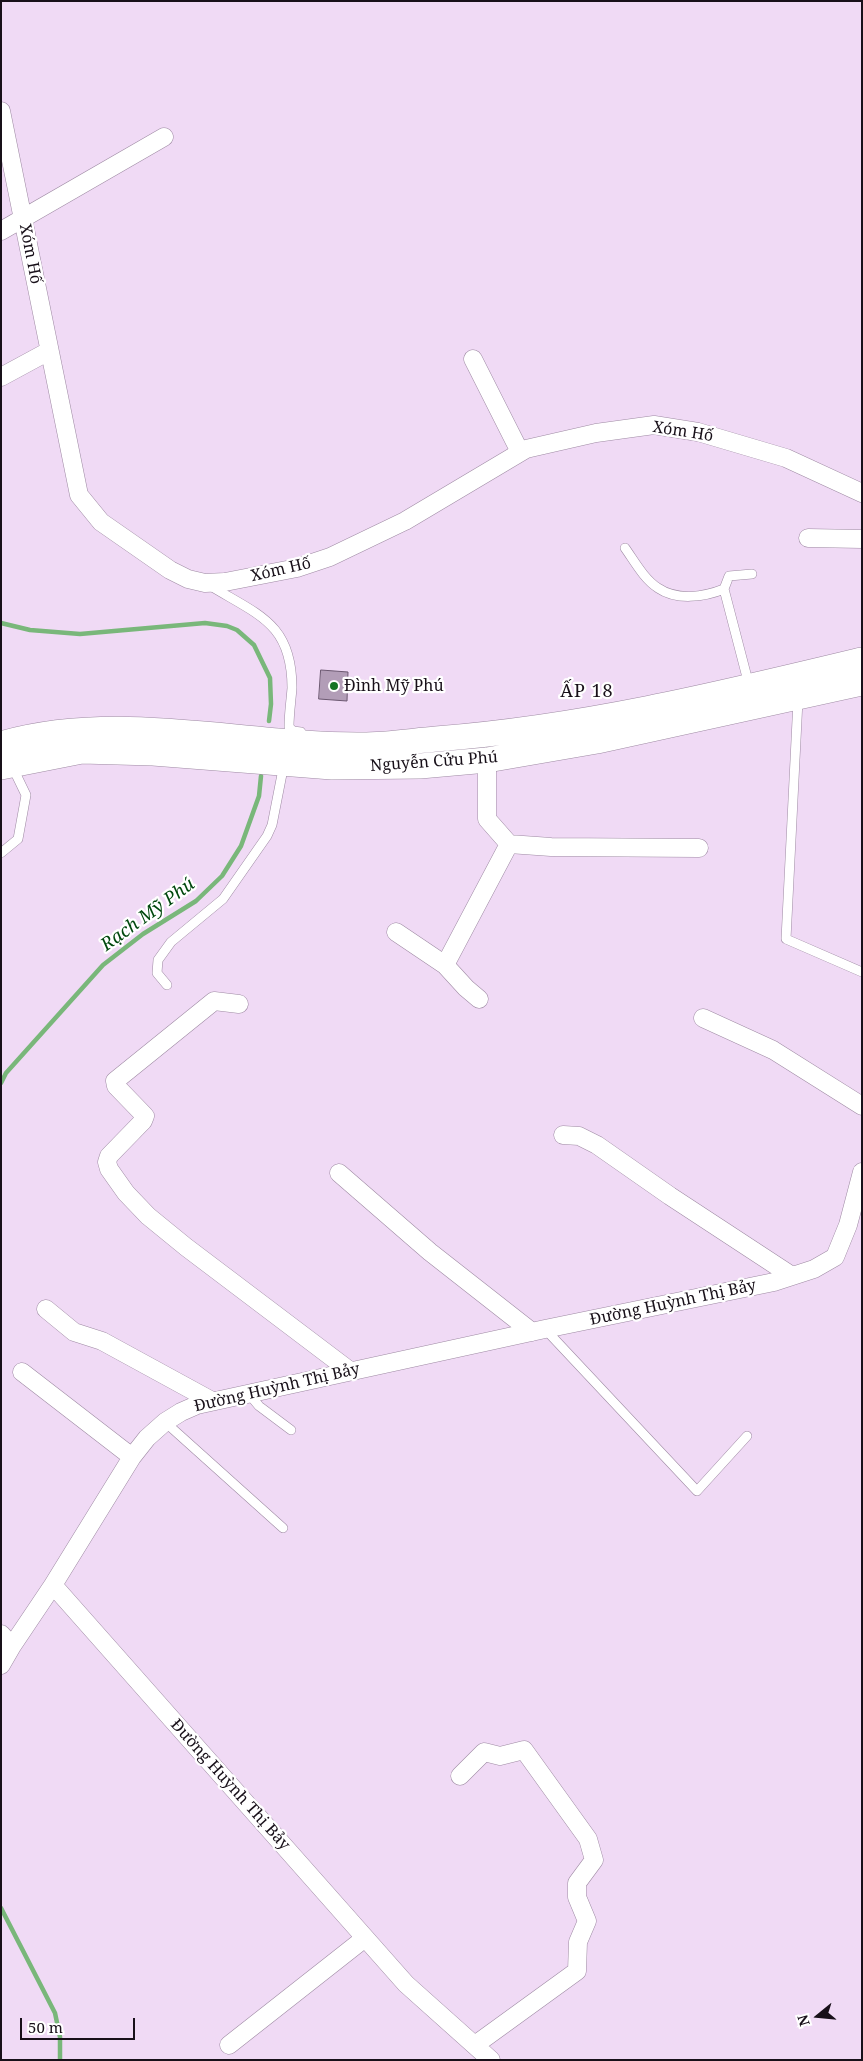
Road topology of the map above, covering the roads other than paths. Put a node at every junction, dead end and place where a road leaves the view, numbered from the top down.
1 (1, 112) edge
2 (164, 137) dead end
3 (23, 220) junction
4 (1, 231) edge
5 (49, 351) junction
6 (473, 359) dead end
7 (1, 377) edge
8 (520, 452) junction
9 (862, 493) edge
10 (808, 538) dead end
11 (862, 538) edge
12 (626, 548) dead end
13 (752, 574) dead end
14 (205, 583) junction
15 (724, 588) junction
16 (862, 660) edge
17 (862, 683) edge
18 (750, 688) junction
19 (798, 697) junction
20 (315, 733) dead end
21 (4, 758) edge
22 (487, 760) junction
23 (284, 764) junction
24 (509, 844) junction
25 (699, 848) dead end
26 (1, 853) edge
27 (396, 932) dead end
28 (445, 965) junction
29 (862, 972) edge
30 (167, 985) dead end
31 (479, 999) dead end
32 (239, 1004) dead end
33 (703, 1018) dead end
34 (862, 1106) edge
35 (563, 1135) dead end
36 (862, 1172) edge
37 (339, 1173) dead end
38 (792, 1276) junction
39 (46, 1309) dead end
40 (538, 1330) junction
41 (350, 1371) junction
42 (22, 1372) dead end
43 (249, 1393) junction
44 (212, 1402) junction
45 (165, 1422) junction
46 (290, 1430) dead end
47 (747, 1436) dead end
48 (132, 1456) junction
49 (283, 1528) dead end
50 (53, 1585) junction
51 (7, 1640) edge
52 (1, 1665) edge
53 (460, 1776) dead end
54 (365, 1938) junction
55 (229, 2045) dead end
56 (475, 2045) junction
57 (491, 2060) edge

1 - 3 street, Xóm Hố
2 - 3 street
3 - 4 street
3 - 5 street, Xóm Hố
5 - 7 street
5 - 14 street, Xóm Hố
6 - 8 street
8 - 9 street, Xóm Hố
8 - 14 street, Xóm Hố
10 - 11 street
12 - 15 lane
13 - 15 lane
14 - 20 lane
15 - 18 lane
16 - 18 main road, Nguyễn Cửu Phú
17 - 19 main road, Nguyễn Cửu Phú
18 - 21 main road, Nguyễn Cửu Phú
19 - 22 main road, Nguyễn Cửu Phú
19 - 29 lane
21 - 23 main road, Nguyễn Cửu Phú
21 - 26 lane
22 - 23 main road, Nguyễn Cửu Phú
22 - 24 street
23 - 30 lane
24 - 25 street
24 - 28 street
27 - 28 street
28 - 31 street
32 - 41 street
33 - 34 street
35 - 38 street
36 - 38 street, Đường Huỳnh Thị Bảy
37 - 40 street
38 - 40 street, Đường Huỳnh Thị Bảy
39 - 44 street
40 - 41 street, Đường Huỳnh Thị Bảy
40 - 47 lane
41 - 43 street, Đường Huỳnh Thị Bảy
42 - 48 street
43 - 44 street, Đường Huỳnh Thị Bảy
43 - 46 lane
44 - 45 street, Đường Huỳnh Thị Bảy
45 - 48 street, Đường Huỳnh Thị Bảy
45 - 49 lane
48 - 50 street, Đường Huỳnh Thị Bảy
50 - 51 street
50 - 54 street, Đường Huỳnh Thị Bảy
51 - 52 street
53 - 56 street
54 - 55 street
54 - 56 street, Đường Huỳnh Thị Bảy
56 - 57 street, Đường Huỳnh Thị Bảy

